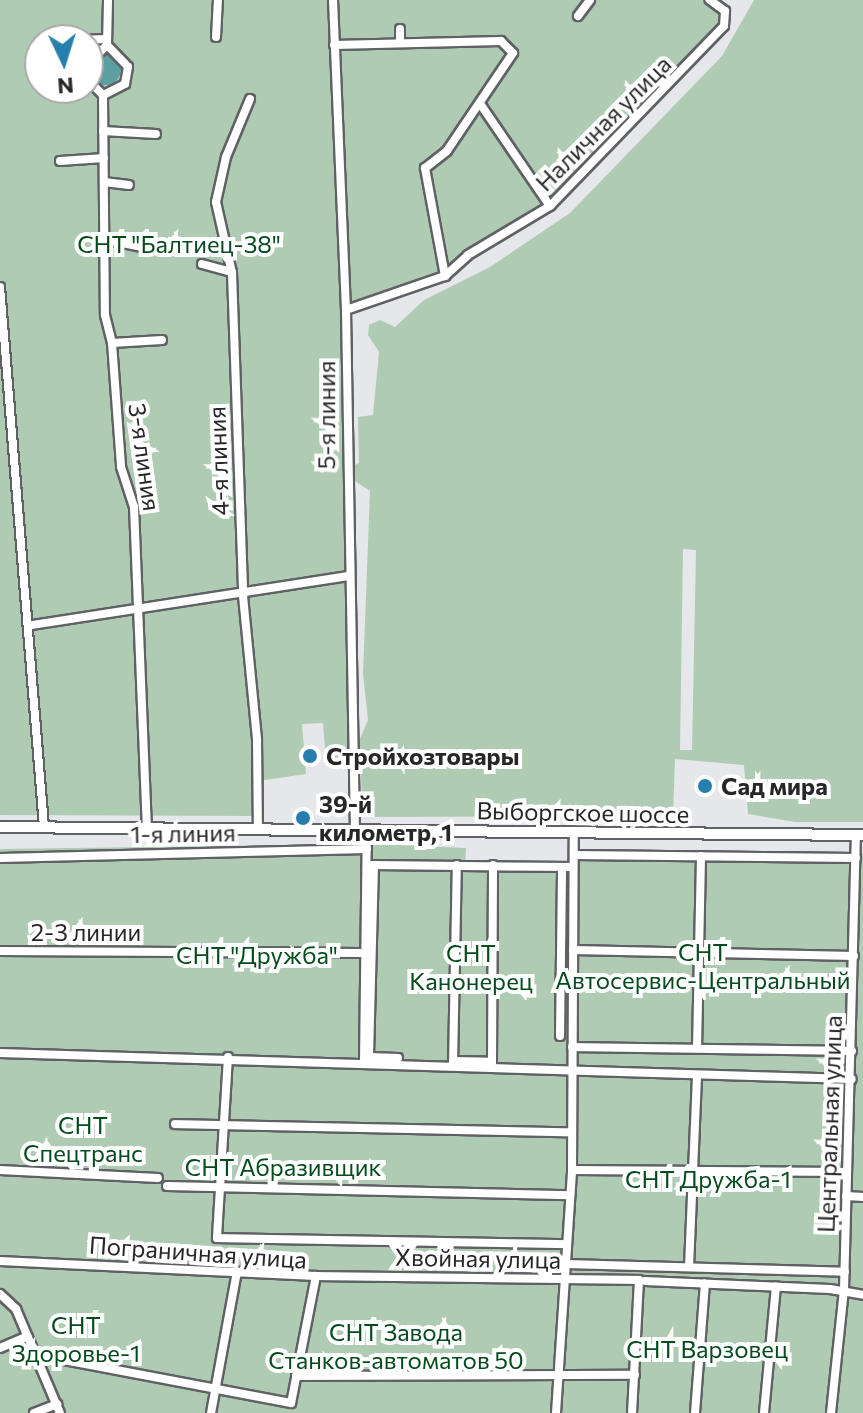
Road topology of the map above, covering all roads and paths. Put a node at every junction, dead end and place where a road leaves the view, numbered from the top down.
1 (108, 0) edge
2 (218, 0) edge
3 (333, 0) edge
4 (590, 0) edge
5 (717, 3) edge
6 (578, 16) dead end
7 (400, 29) dead end
8 (216, 37) dead end
9 (104, 42) edge
10 (107, 42) junction
11 (400, 43) junction
12 (104, 45) edge
13 (334, 45) junction
14 (104, 94) edge
15 (250, 99) dead end
16 (103, 104) edge
17 (481, 105) junction
18 (103, 131) junction
19 (156, 134) dead end
20 (104, 158) junction
21 (60, 161) dead end
22 (104, 182) junction
23 (129, 185) dead end
24 (550, 206) junction
25 (103, 239) junction
26 (152, 249) dead end
27 (202, 264) dead end
28 (232, 272) junction
29 (445, 276) junction
30 (0, 287) edge
31 (346, 310) junction
32 (162, 340) dead end
33 (112, 343) junction
34 (349, 576) junction
35 (243, 596) junction
36 (139, 610) junction
37 (32, 625) junction
38 (0, 827) edge
39 (44, 827) junction
40 (147, 827) junction
41 (258, 829) junction
42 (355, 829) junction
43 (367, 830) junction
44 (574, 832) junction
45 (860, 835) edge
46 (367, 849) junction
47 (574, 855) junction
48 (701, 856) junction
49 (0, 858) edge
50 (856, 858) junction
51 (371, 865) junction
52 (457, 865) junction
53 (493, 865) junction
54 (562, 867) junction
55 (573, 867) junction
56 (860, 890) edge
57 (573, 950) junction
58 (0, 951) edge
59 (363, 953) junction
60 (699, 955) junction
61 (854, 956) junction
62 (858, 987) edge
63 (560, 1036) dead end
64 (572, 1047) junction
65 (697, 1048) junction
66 (852, 1051) junction
67 (0, 1053) edge
68 (228, 1057) junction
69 (398, 1058) dead end
70 (364, 1063) junction
71 (453, 1064) junction
72 (573, 1070) junction
73 (697, 1075) junction
74 (852, 1079) junction
75 (852, 1092) junction
76 (863, 1094) edge
77 (175, 1124) dead end
78 (224, 1126) junction
79 (572, 1132) junction
80 (0, 1170) edge
81 (572, 1170) junction
82 (695, 1171) junction
83 (847, 1172) junction
84 (158, 1178) dead end
85 (167, 1186) dead end
86 (221, 1187) junction
87 (570, 1195) junction
88 (846, 1196) junction
89 (863, 1197) edge
90 (567, 1244) junction
91 (0, 1261) edge
92 (566, 1264) junction
93 (689, 1267) junction
94 (237, 1271) junction
95 (845, 1272) junction
96 (316, 1276) junction
97 (565, 1280) junction
98 (642, 1281) junction
99 (705, 1283) junction
100 (776, 1287) junction
101 (844, 1290) junction
102 (0, 1294) edge
103 (863, 1295) edge
104 (28, 1336) junction
105 (0, 1348) edge
106 (36, 1355) junction
107 (559, 1374) junction
108 (635, 1375) junction
109 (296, 1376) junction
110 (215, 1389) junction
111 (289, 1403) junction
112 (58, 1409) edge
113 (34, 1413) edge
114 (211, 1413) edge
115 (284, 1413) edge
116 (556, 1413) edge
117 (632, 1413) edge
118 (695, 1413) edge
119 (764, 1413) edge
120 (831, 1413) edge

1 - 10 street
2 - 8 street
3 - 13 street, 5-я линия
4 - 6 street
5 - 24 street, Наличная улица
7 - 11 street
9 - 10 street
10 - 12 street
10 - 14 street
11 - 13 street
11 - 17 street
13 - 31 street, 5-я линия
15 - 28 street, 4-я линия
16 - 18 street, 3-я линия
17 - 24 street
17 - 29 street
18 - 19 street
18 - 20 street, 3-я линия
20 - 21 street
20 - 22 street, 3-я линия
22 - 23 street
22 - 25 street, 3-я линия
24 - 29 street, Наличная улица
25 - 26 street
25 - 33 street, 3-я линия
27 - 28 street
28 - 35 street, 4-я линия
29 - 31 street, Наличная улица
30 - 37 street
31 - 34 street, 5-я линия
32 - 33 street
33 - 36 street, 3-я линия
34 - 35 street
34 - 42 street, 5-я линия
35 - 36 street
35 - 41 street, 4-я линия
36 - 37 street
36 - 40 street, 3-я линия
37 - 39 street
38 - 39 main road
39 - 40 main road
40 - 41 main road
41 - 42 main road
42 - 43 main road
43 - 44 main road, Выборгское шоссе
43 - 46 street
44 - 45 main road, Выборгское шоссе
44 - 47 street
45 - 50 street, Центральная улица
46 - 49 street, 1-я линия
46 - 51 street
47 - 48 street
47 - 55 street
48 - 50 street
48 - 60 street
50 - 56 street, Центральная улица
51 - 52 street
51 - 59 street
51 - 69 street
52 - 53 street
52 - 71 street
53 - 54 street
53 - 71 street
54 - 55 street
54 - 63 street
55 - 57 street
56 - 61 street, Центральная улица
57 - 60 street
57 - 64 street
58 - 59 street, 2-3 линии
59 - 70 street
60 - 61 street
60 - 65 street
61 - 62 street, Центральная улица
62 - 66 street, Центральная улица
64 - 65 street
64 - 72 street
65 - 66 street
66 - 74 street, Центральная улица
67 - 68 street
68 - 70 street
68 - 78 street
70 - 71 street
71 - 72 street
72 - 73 street
72 - 79 street
73 - 74 street
73 - 82 street
74 - 75 street, Центральная улица
75 - 76 street
75 - 83 street, Центральная улица
77 - 78 street
78 - 79 street
78 - 86 street
79 - 81 street
80 - 84 street
81 - 82 street
81 - 87 street
82 - 83 street
82 - 93 street
83 - 88 street, Центральная улица
85 - 86 street
86 - 87 street
86 - 90 street
87 - 90 street
88 - 89 street
88 - 95 street, Центральная улица
90 - 92 street
91 - 94 street, Пограничная улица
92 - 93 street
92 - 97 street
93 - 95 street
94 - 96 street, Пограничная улица
94 - 110 street
95 - 101 street, Центральная улица
96 - 97 street, Хвойная улица
96 - 109 street, Пограничная улица
97 - 98 street, Хвойная улица
97 - 107 street
98 - 99 street, Хвойная улица
98 - 108 street
99 - 100 street, Хвойная улица
99 - 118 street
100 - 101 street, Хвойная улица
100 - 119 street
101 - 103 street
101 - 120 street, Центральная улица
102 - 104 street
104 - 105 street
104 - 106 street
106 - 110 street
106 - 112 street
107 - 108 street
107 - 109 street
107 - 116 street
108 - 117 street
109 - 111 street, Пограничная улица
110 - 111 street
110 - 114 street
111 - 115 street, Пограничная улица
112 - 113 street

